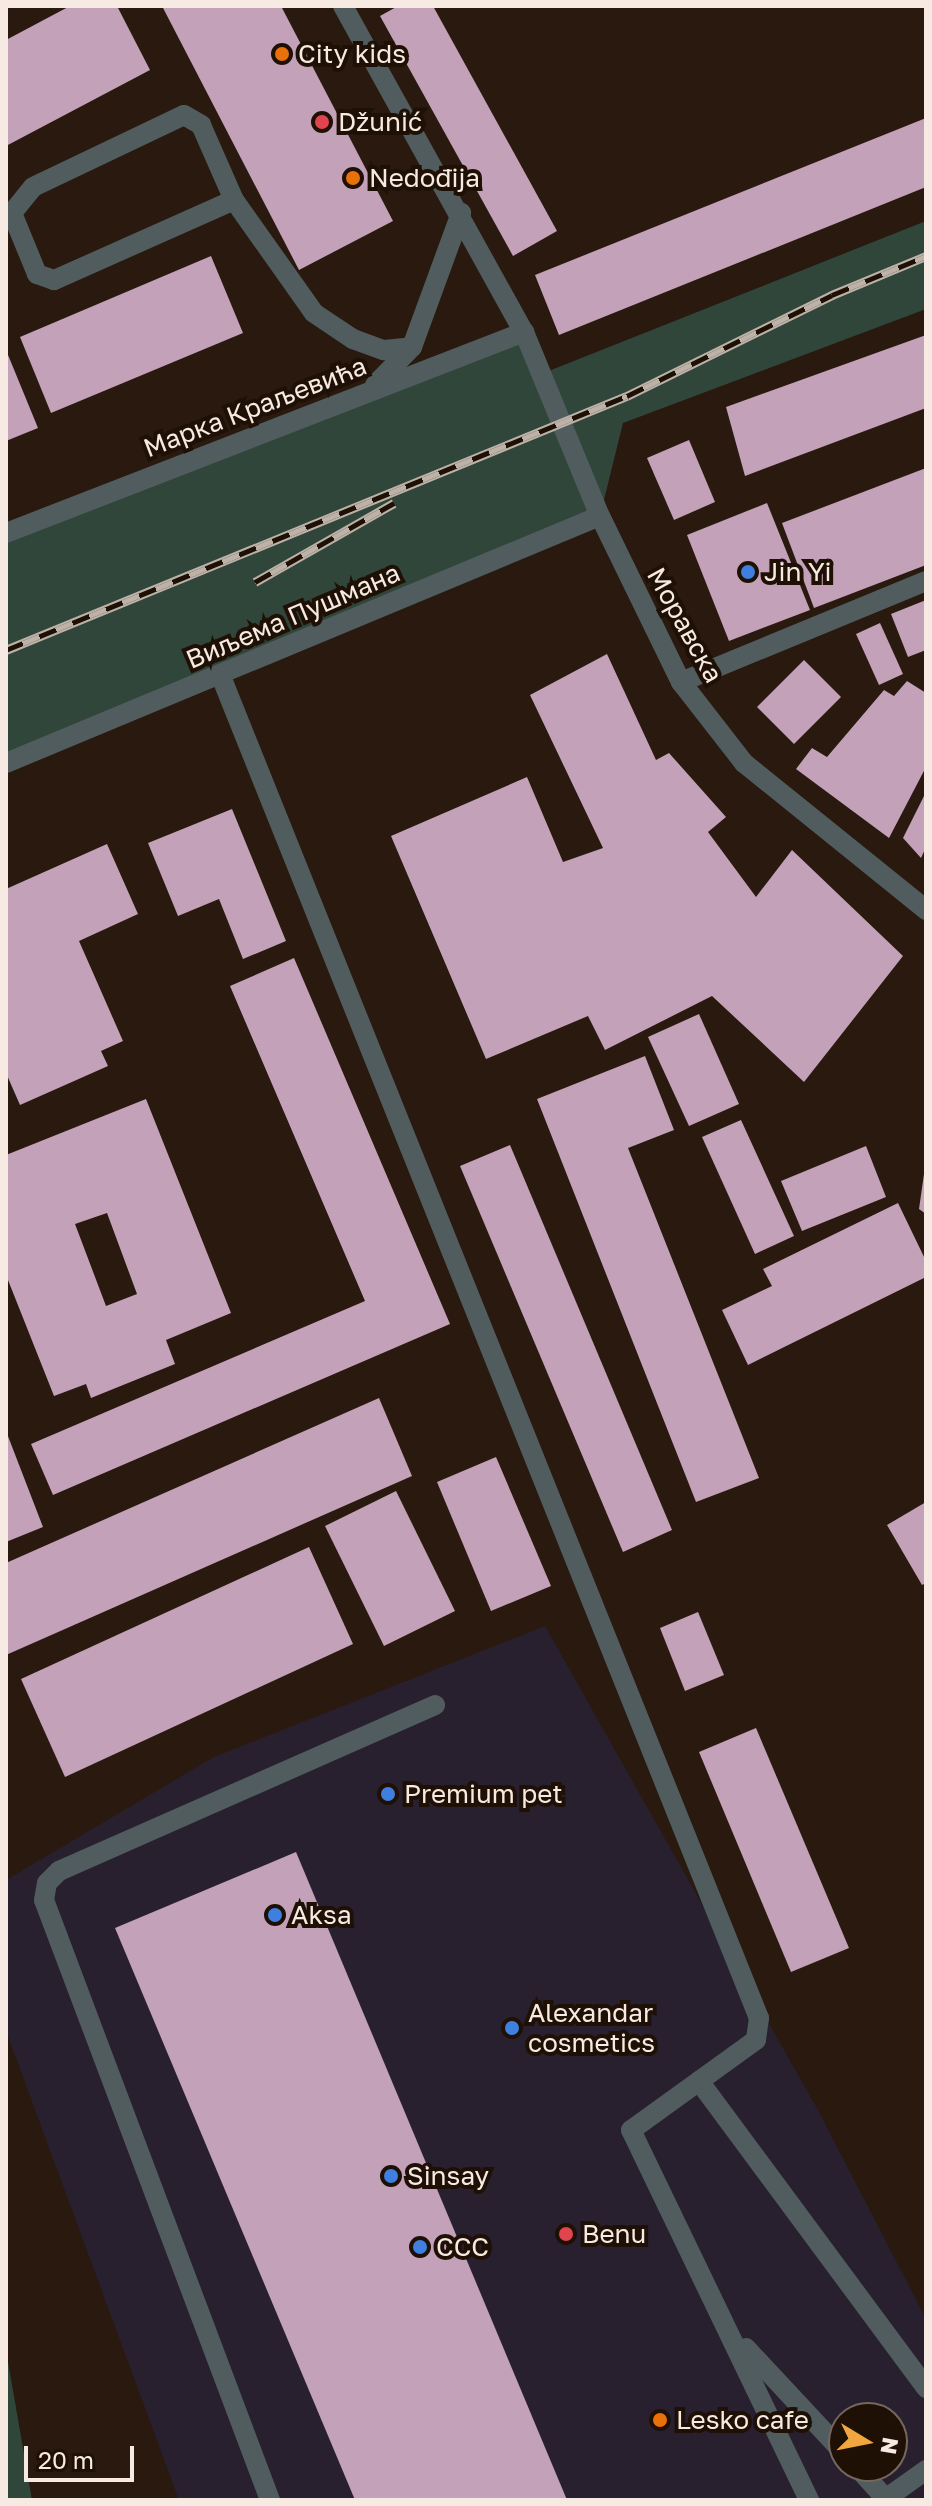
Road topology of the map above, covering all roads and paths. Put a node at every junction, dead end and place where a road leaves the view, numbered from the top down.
1 (343, 6) edge
2 (234, 200) junction
3 (461, 213) junction
4 (524, 332) junction
5 (412, 347) junction
6 (371, 389) junction
7 (600, 516) junction
8 (6, 533) edge
9 (926, 581) edge
10 (220, 674) junction
11 (681, 682) junction
12 (6, 763) edge
13 (926, 910) edge
14 (435, 1705) dead end
15 (699, 2081) junction
16 (732, 2334) junction
17 (926, 2388) edge
18 (828, 2436) edge
19 (926, 2470) edge
20 (870, 2482) edge
21 (885, 2499) edge
22 (270, 2500) edge
23 (809, 2500) edge

1 - 3 street, Моравска
2 - 2 street
2 - 5 street
3 - 4 street, Моравска
3 - 5 street
4 - 6 street, Марка Краљевића
4 - 7 street, Моравска
5 - 6 street
6 - 8 street, Марка Краљевића
7 - 10 street, Виљема Пушмана
7 - 11 street, Моравска
9 - 11 street
10 - 12 street, Виљема Пушмана
10 - 15 street
11 - 13 street, Моравска
14 - 22 street
15 - 16 street
15 - 17 street
16 - 18 street
16 - 23 street
19 - 21 street
20 - 21 street

